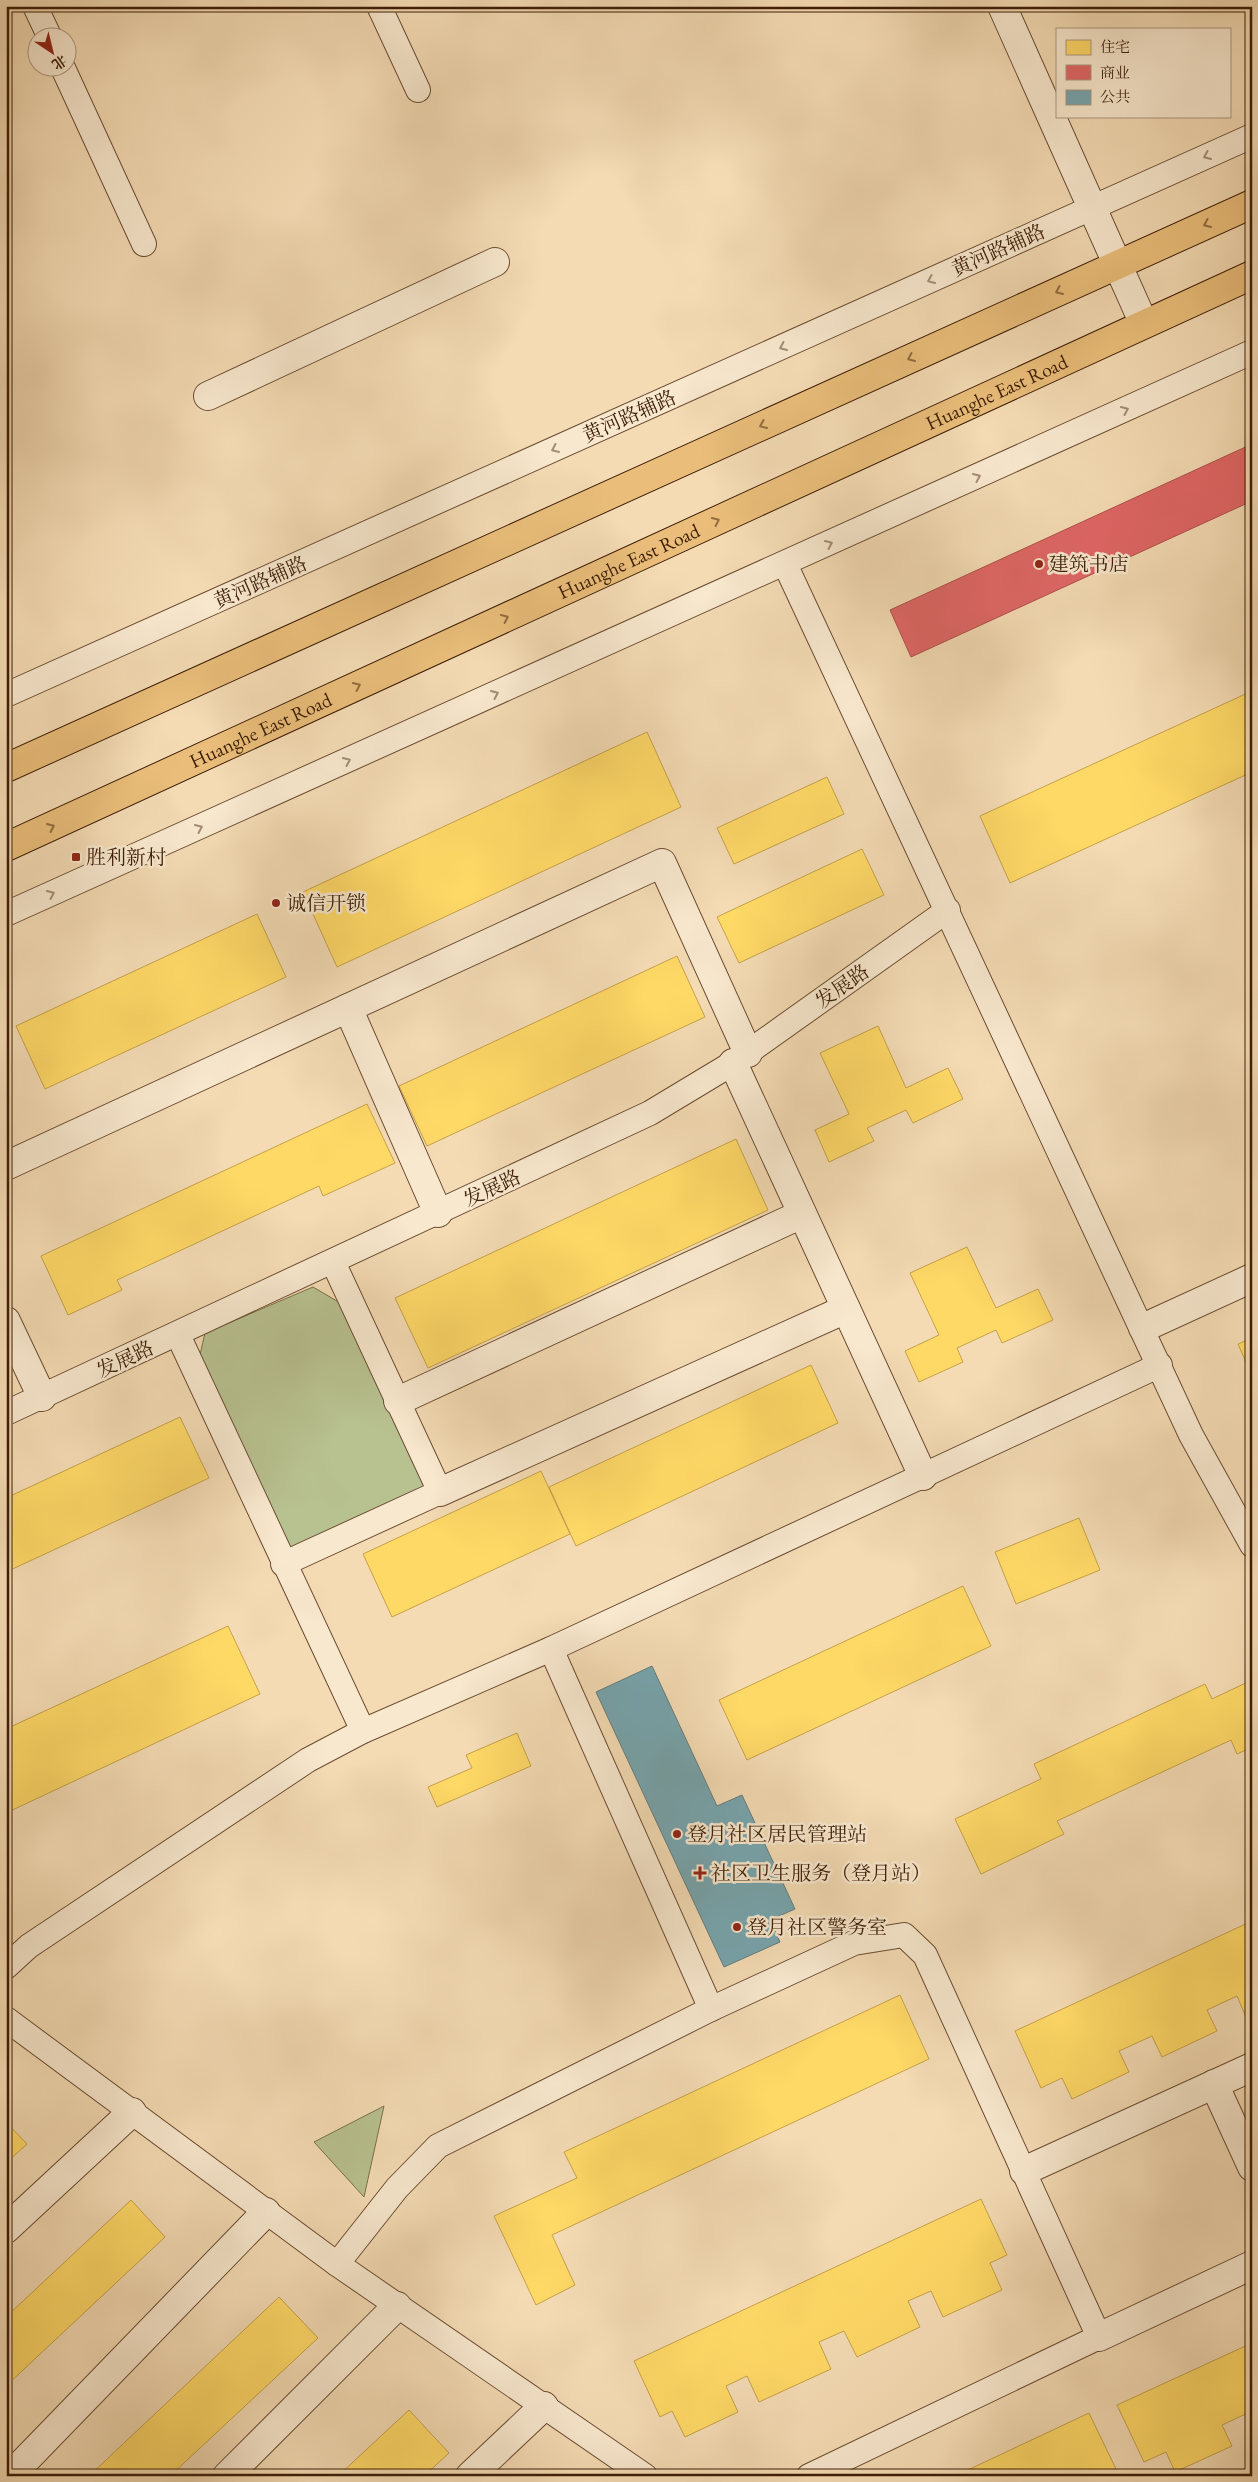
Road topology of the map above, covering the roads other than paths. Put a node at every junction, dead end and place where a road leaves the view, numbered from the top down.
1 (35, 6) edge
2 (379, 6) edge
3 (1002, 6) edge
4 (45, 28) edge
5 (68, 78) edge
6 (418, 90) dead end
7 (1252, 136) edge
8 (1252, 204) edge
9 (1092, 208) junction
10 (144, 244) dead end
11 (495, 262) dead end
12 (1118, 264) junction
13 (1252, 275) edge
14 (1144, 324) junction
15 (1252, 352) edge
16 (208, 396) dead end
17 (785, 564) junction
18 (6, 695) edge
19 (6, 768) edge
20 (6, 847) edge
21 (948, 910) junction
22 (6, 914) edge
23 (348, 1008) junction
24 (740, 1058) junction
25 (6, 1166) edge
26 (438, 1213) junction
27 (802, 1214) junction
28 (333, 1262) junction
29 (1252, 1278) edge
30 (846, 1309) junction
31 (6, 1321) edge
32 (1143, 1328) junction
33 (178, 1335) junction
34 (1160, 1365) junction
35 (42, 1397) junction
36 (398, 1402) junction
37 (6, 1414) edge
38 (923, 1476) junction
39 (440, 1492) junction
40 (1252, 1545) edge
41 (283, 1564) junction
42 (551, 1649) junction
43 (363, 1731) junction
44 (6, 1967) edge
45 (711, 2009) junction
46 (6, 2018) edge
47 (1252, 2067) edge
48 (1214, 2084) junction
49 (132, 2112) junction
50 (1252, 2167) edge
51 (1024, 2172) junction
52 (266, 2212) junction
53 (6, 2229) edge
54 (336, 2264) junction
55 (1252, 2265) edge
56 (397, 2306) junction
57 (1099, 2337) junction
58 (544, 2406) junction
59 (10, 2476) edge
60 (226, 2476) edge
61 (470, 2476) edge
62 (645, 2476) edge
63 (809, 2476) edge

1 - 4 lane
2 - 6 lane
3 - 9 street
5 - 10 lane
7 -> 9 lane, 黄河路辅路
8 -> 12 main road
9 - 12 street
9 -> 18 lane, 黄河路辅路
11 - 16 street
12 - 14 street
12 -> 19 main road
13 - 14 main road, Huanghe East Road
20 -> 14 main road, Huanghe East Road
17 -> 15 lane
17 - 21 lane
22 -> 17 lane
21 - 24 lane, 发展路
21 - 32 lane
23 - 24 street
23 - 25 street
23 - 26 street
24 - 26 lane, 发展路
24 - 27 street
26 - 28 lane, 发展路
27 - 30 street
27 - 36 street
28 - 33 lane, 发展路
28 - 36 lane
29 - 32 street
30 - 38 street
30 - 39 street
31 - 35 street
32 - 34 lane
33 - 35 lane, 发展路
33 - 41 lane
34 - 38 lane
34 - 40 lane
35 - 37 lane, 发展路
36 - 39 lane
38 - 42 lane
39 - 41 lane
41 - 43 lane
42 - 43 lane
42 - 45 lane
43 - 44 lane
45 - 51 lane
45 - 54 lane
46 - 49 lane
47 - 48 street
48 - 50 street
48 - 51 street
49 - 52 lane
49 - 53 street
51 - 57 lane
52 - 54 lane
52 - 59 street
54 - 56 lane
55 - 57 street
56 - 58 lane
56 - 60 street
57 - 63 lane
58 - 61 street
58 - 62 lane

